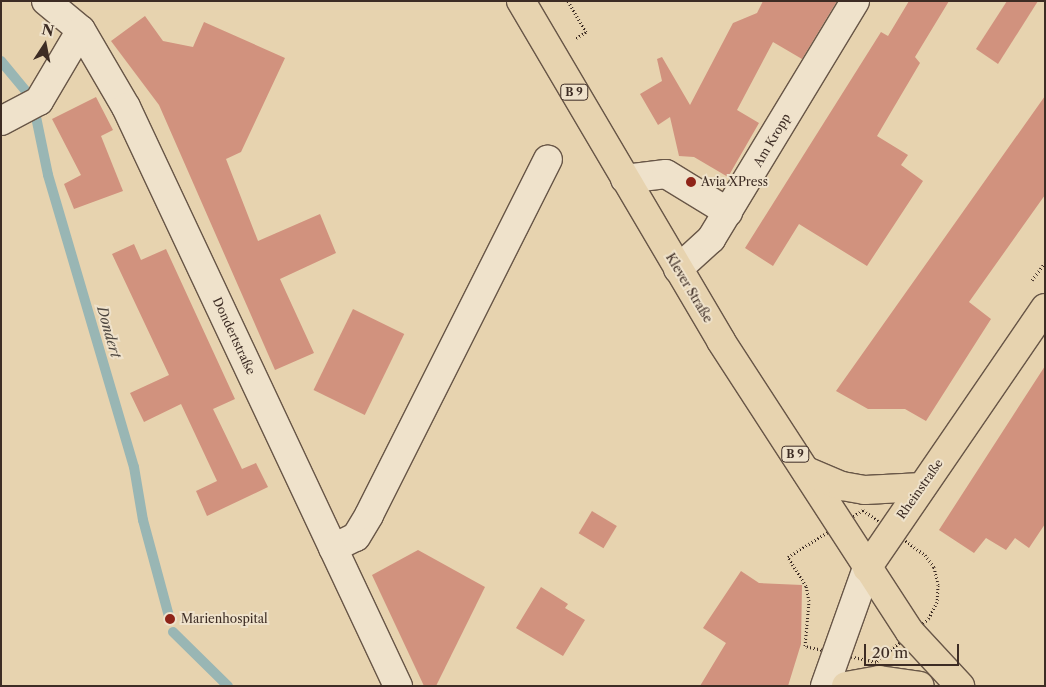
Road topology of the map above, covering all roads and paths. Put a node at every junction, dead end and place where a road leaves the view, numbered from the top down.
1 (46, 1) edge
2 (521, 1) edge
3 (855, 1) edge
4 (80, 30) junction
5 (1, 120) edge
6 (548, 159) dead end
7 (625, 179) junction
8 (728, 212) junction
9 (678, 268) junction
10 (1045, 308) edge
11 (806, 471) junction
12 (922, 487) junction
13 (863, 510) dead end
14 (840, 525) junction
15 (913, 546) dead end
16 (334, 548) junction
17 (867, 568) junction
18 (929, 618) dead end
19 (805, 646) dead end
20 (398, 686) edge
21 (824, 686) edge
22 (846, 686) edge
23 (920, 686) edge
24 (960, 686) edge

1 - 4 street, Dondertstraße
2 - 7 main road, Klever Straße / B 9
3 - 8 street, Am Kropp
4 - 5 street
4 - 16 street, Dondertstraße
6 - 16 street
7 - 8 street
7 - 9 main road, Klever Straße / B 9
8 - 9 street, Am Kropp
9 - 11 main road, Klever Straße / B 9
10 - 12 main road, Rheinstraße
11 - 12 main road
11 - 14 main road, Klever Straße / B 9
12 - 17 main road, Rheinstraße
13 - 14 path
14 - 17 main road, Klever Straße / B 9
14 - 19 path
15 - 18 path
16 - 20 street, Dondertstraße
17 - 21 street, Rheinstraße
17 - 24 main road, B 9
22 - 23 main road

